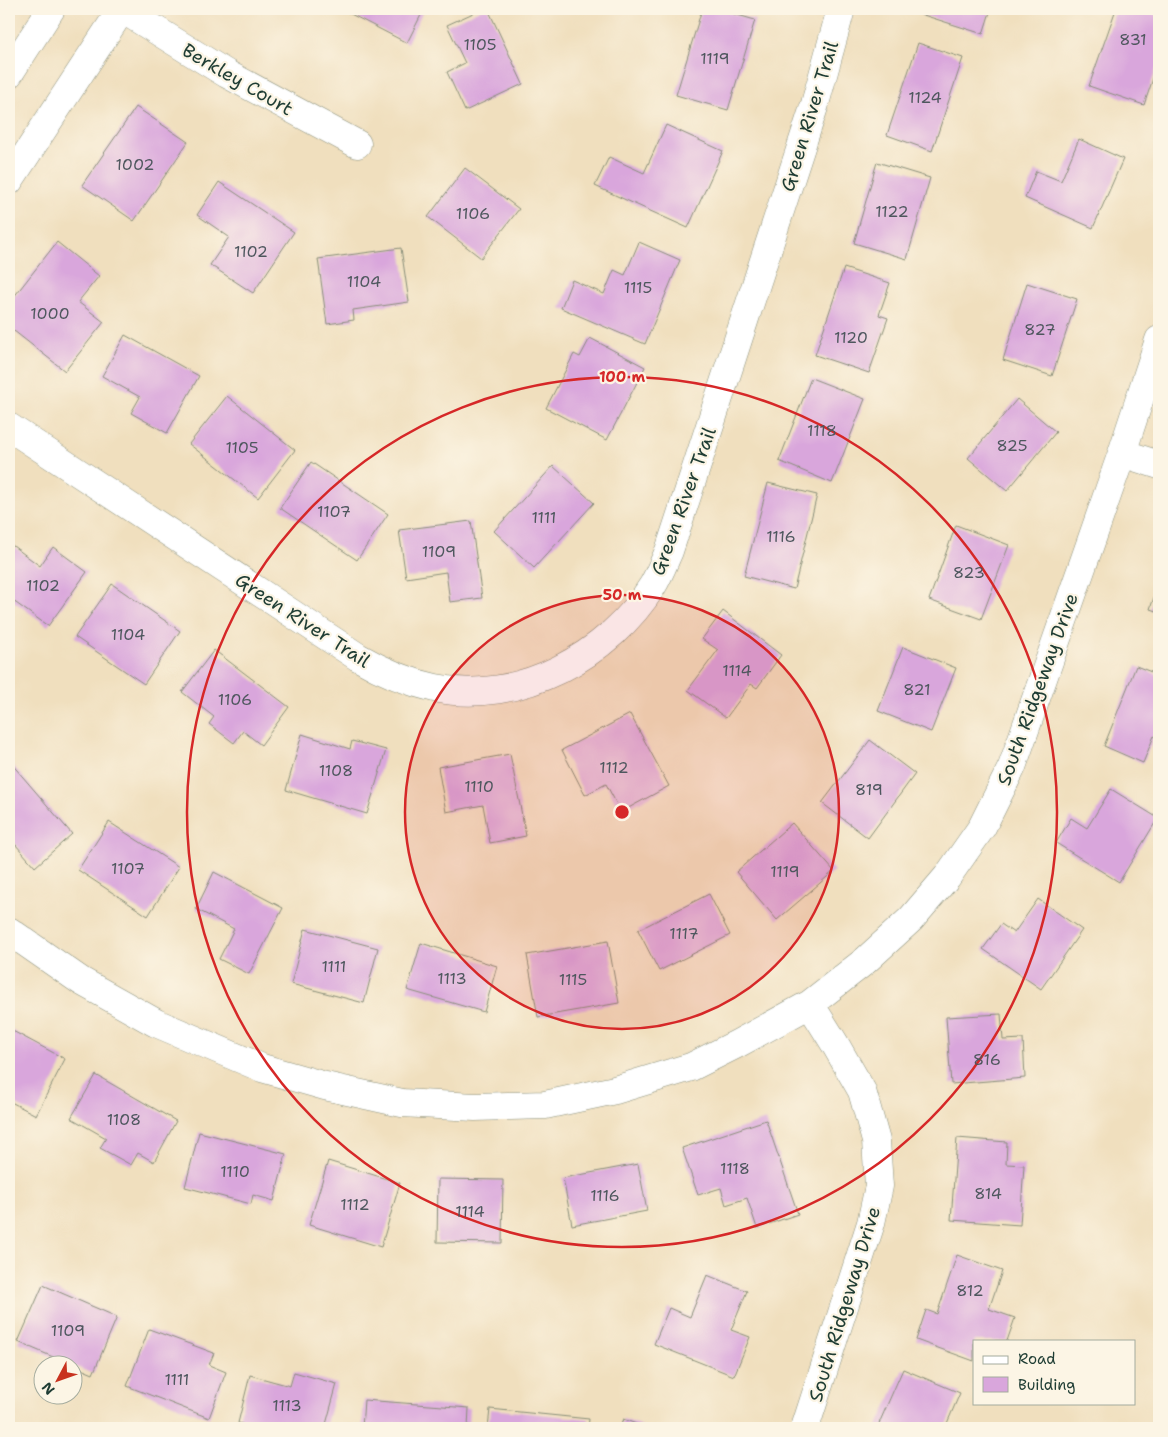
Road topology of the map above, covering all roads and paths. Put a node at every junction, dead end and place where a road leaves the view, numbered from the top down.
1 (51, 9) edge
2 (122, 9) edge
3 (841, 9) edge
4 (9, 74) edge
5 (357, 144) dead end
6 (9, 181) edge
7 (1159, 340) edge
8 (9, 427) edge
9 (1122, 453) junction
10 (1159, 465) edge
11 (9, 931) edge
12 (810, 1004) junction
13 (805, 1428) edge

1 - 4 street
2 - 5 street, Berkley Court
2 - 6 street
3 - 8 street, Green River Trail
7 - 9 street, South Ridgeway Drive
9 - 10 street
9 - 12 street, South Ridgeway Drive
11 - 12 street
12 - 13 street, South Ridgeway Drive

